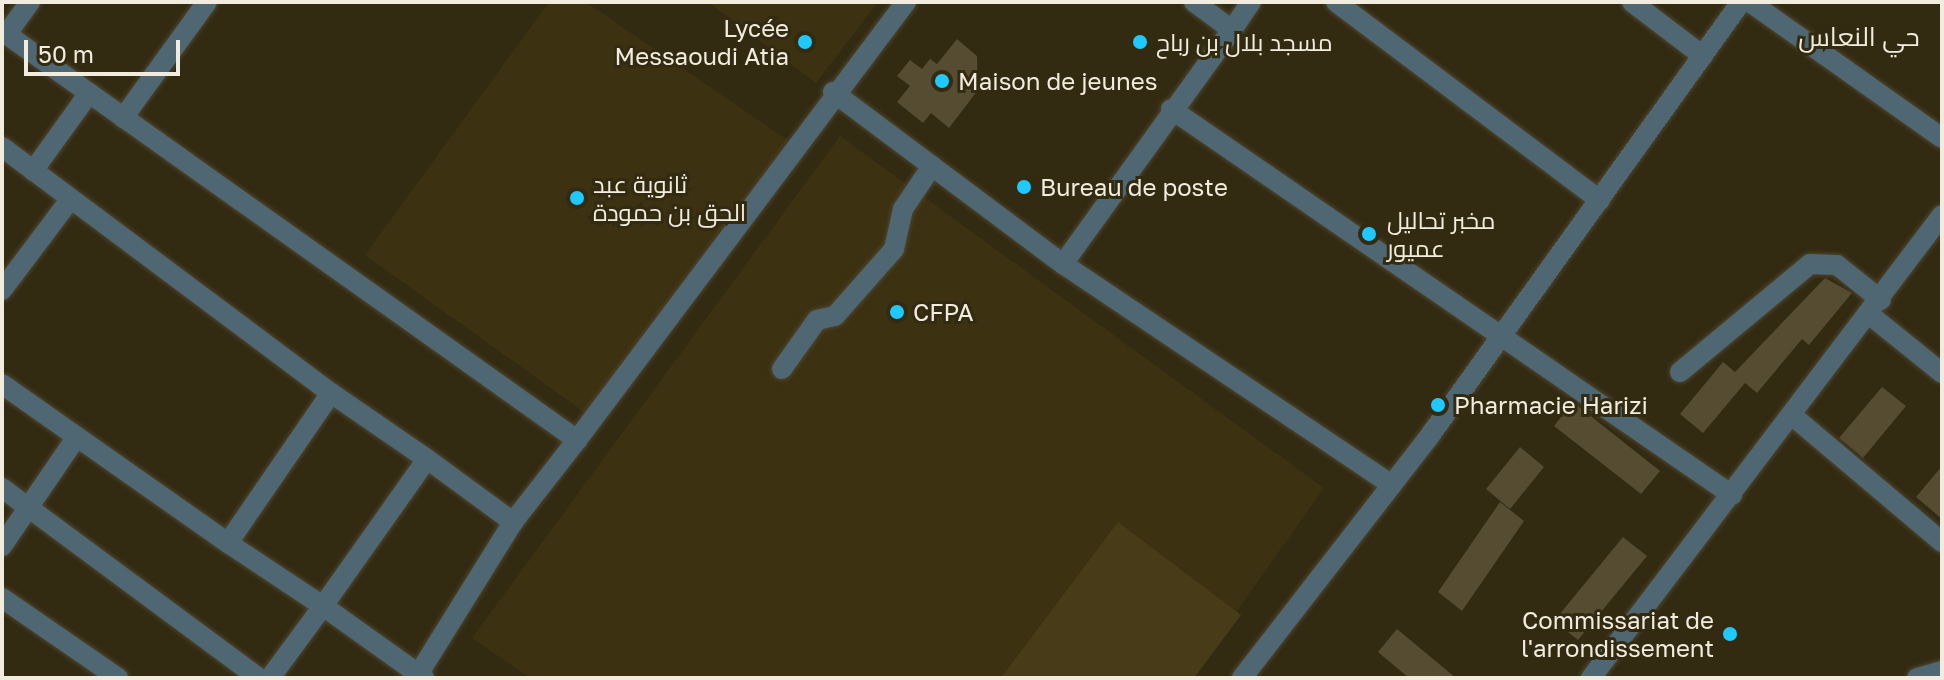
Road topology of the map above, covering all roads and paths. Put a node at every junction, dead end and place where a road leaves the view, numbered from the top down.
1 (30, 2) edge
2 (207, 2) edge
3 (906, 2) edge
4 (1194, 2) edge
5 (1251, 2) edge
6 (1336, 2) edge
7 (1632, 2) edge
8 (1741, 2) edge
9 (1750, 2) edge
10 (1232, 30) junction
11 (4, 33) edge
12 (1703, 56) junction
13 (833, 92) junction
14 (89, 93) junction
15 (1171, 109) junction
16 (123, 118) junction
17 (1942, 138) edge
18 (2, 147) edge
19 (932, 166) junction
20 (33, 171) junction
21 (1600, 200) junction
22 (69, 201) junction
23 (1942, 215) edge
24 (1063, 264) junction
25 (2, 290) edge
26 (1875, 308) junction
27 (1498, 336) junction
28 (782, 369) dead end
29 (1680, 372) dead end
30 (1942, 373) edge
31 (2, 384) edge
32 (331, 393) junction
33 (1794, 417) junction
34 (76, 438) junction
35 (577, 440) junction
36 (427, 459) junction
37 (1392, 485) junction
38 (2, 488) edge
39 (1732, 495) junction
40 (29, 508) junction
41 (513, 522) junction
42 (1942, 542) edge
43 (228, 543) junction
44 (2, 546) edge
45 (2, 598) edge
46 (323, 606) junction
47 (1942, 671) edge
48 (420, 677) edge
49 (118, 678) edge
50 (259, 678) edge
51 (270, 678) edge
52 (1242, 678) edge
53 (1591, 678) edge
54 (1917, 678) edge

1 - 11 street
2 - 16 street
3 - 13 street
4 - 10 street
5 - 10 street
6 - 21 street
7 - 12 street
8 - 12 street
9 - 17 street
10 - 15 street
11 - 14 street
12 - 21 street
13 - 19 street
13 - 35 street
14 - 16 street
14 - 20 street
15 - 24 street
15 - 27 street
16 - 35 street
18 - 20 street
19 - 24 street
19 - 28 street
20 - 22 street
21 - 27 street
22 - 25 street
22 - 32 street
23 - 26 street
24 - 37 street
26 - 29 street
26 - 30 street
26 - 33 street
27 - 37 street
27 - 39 street
31 - 34 street
32 - 36 street
32 - 43 street
33 - 39 street
33 - 42 street
34 - 40 street
34 - 43 street
35 - 41 street
36 - 41 street
36 - 46 street
37 - 52 street
38 - 40 street
39 - 53 street
40 - 44 street
40 - 50 street
41 - 48 street
43 - 46 street
45 - 49 street
46 - 48 street
46 - 51 street
47 - 54 street

